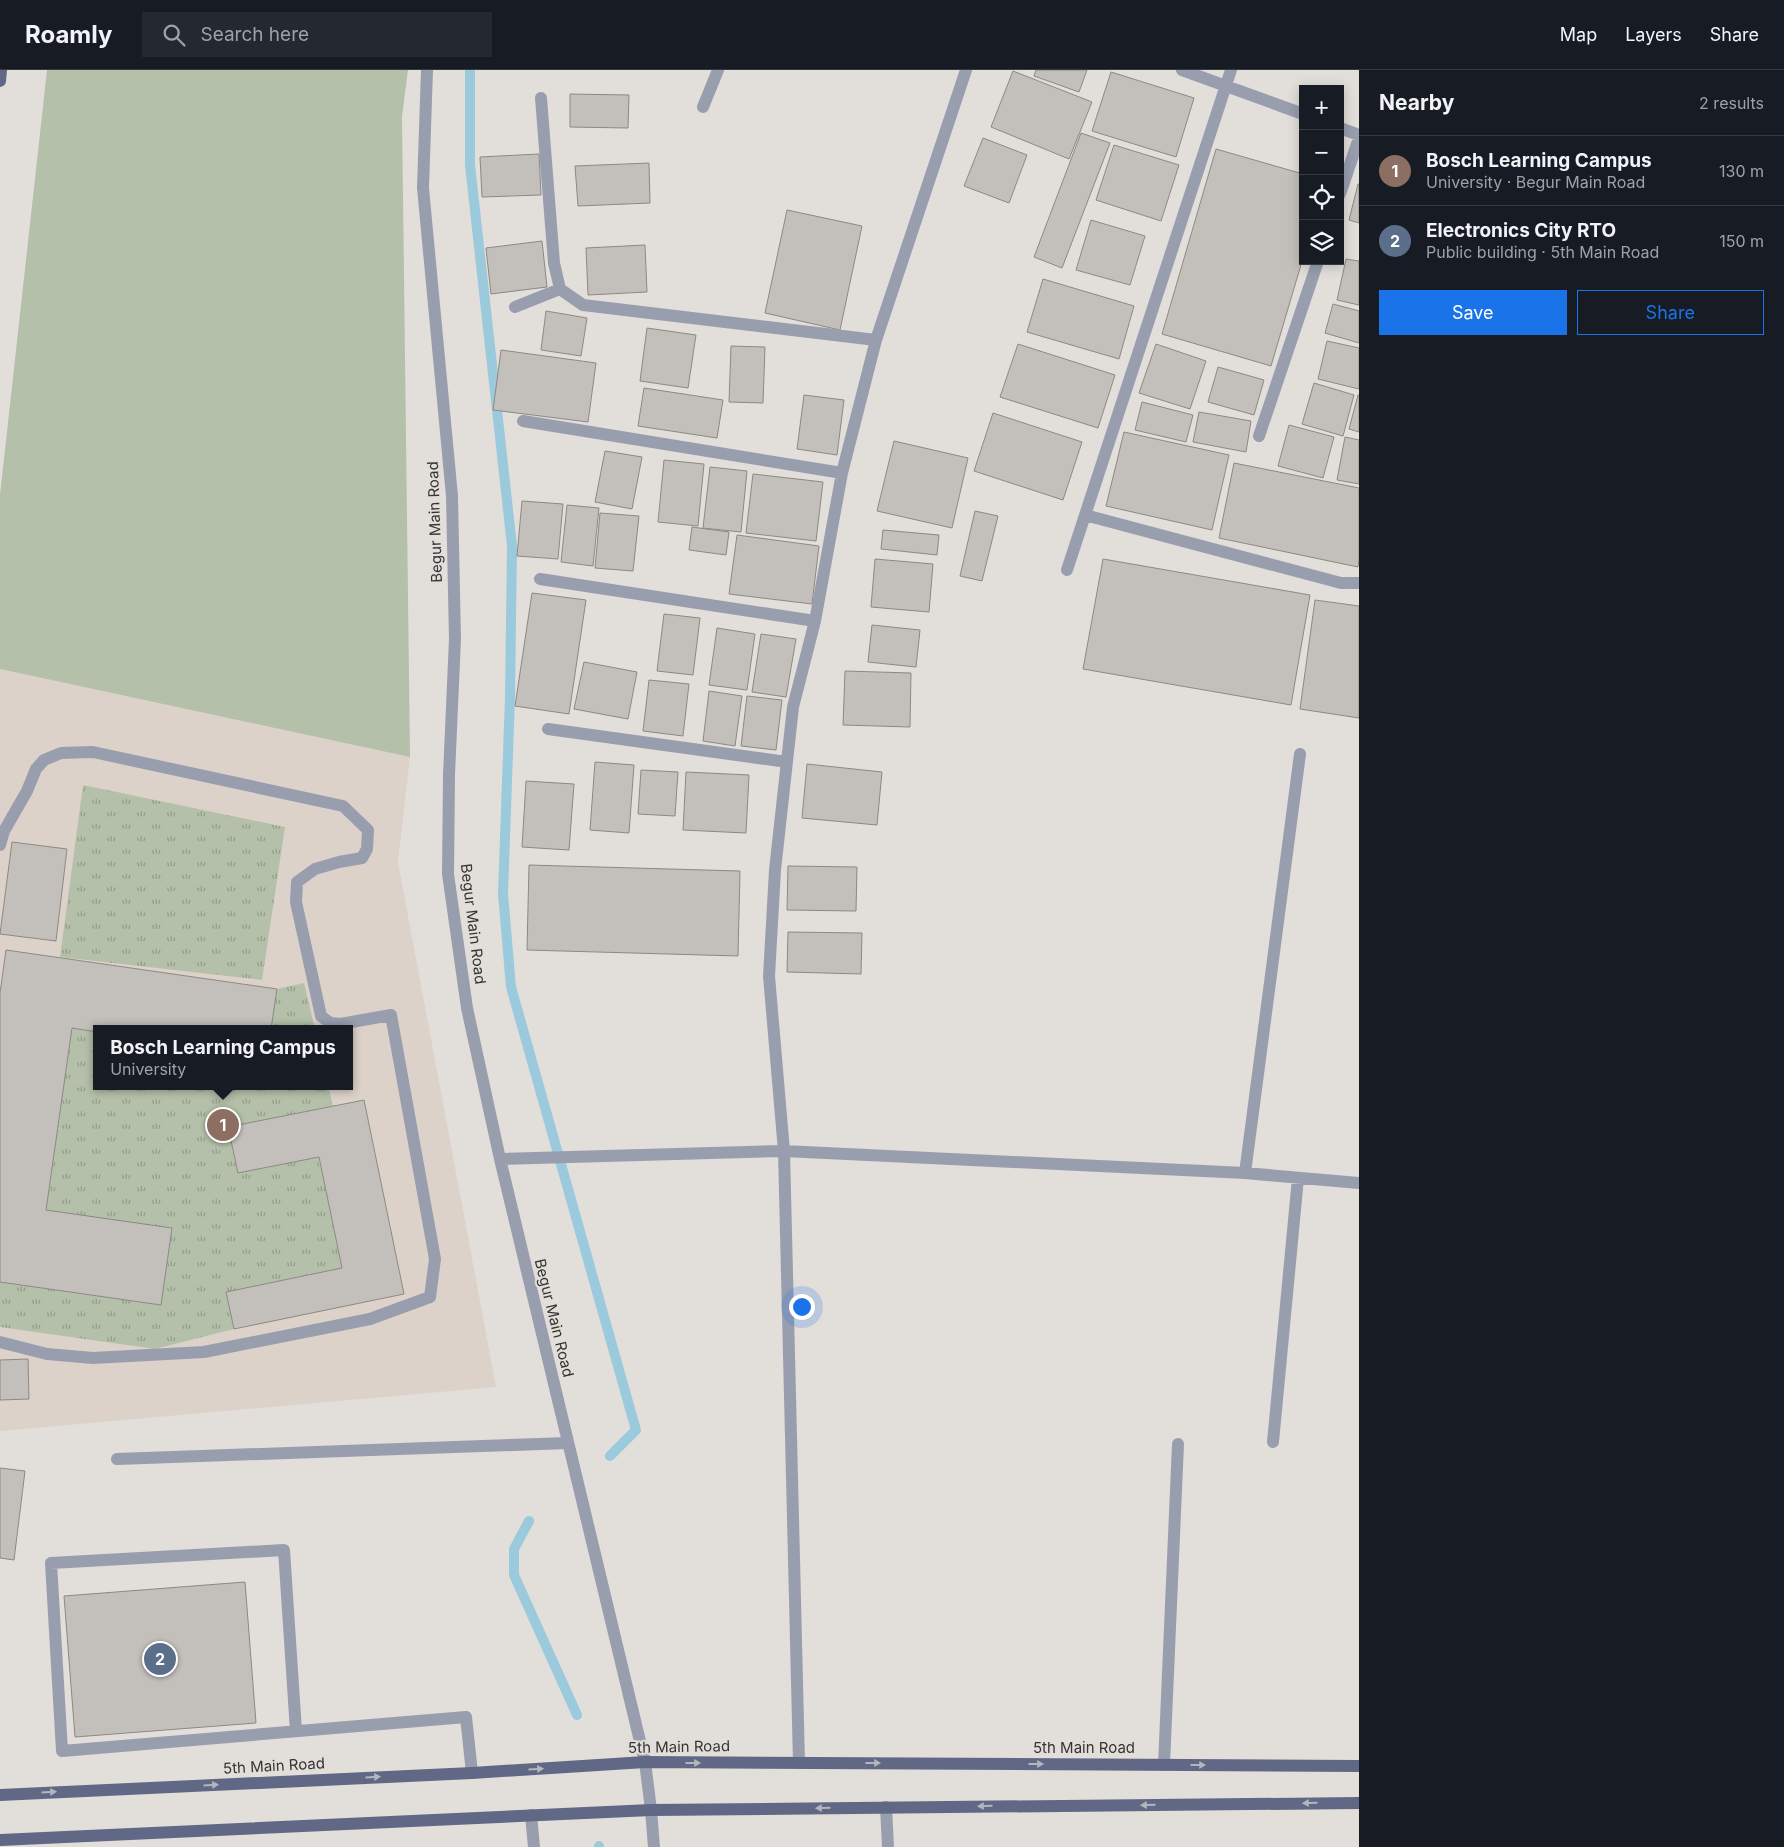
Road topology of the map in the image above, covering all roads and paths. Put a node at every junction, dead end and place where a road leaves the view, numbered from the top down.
1 (2, 70) edge
2 (427, 70) edge
3 (718, 70) edge
4 (966, 70) edge
5 (1182, 70) edge
6 (1231, 70) edge
7 (0, 81) edge
8 (1225, 86) junction
9 (541, 98) dead end
10 (703, 107) dead end
11 (1299, 113) edge
12 (1344, 129) edge
13 (1359, 135) edge
14 (1359, 138) edge
15 (1344, 182) edge
16 (1317, 265) edge
17 (560, 289) junction
18 (515, 307) dead end
19 (876, 340) junction
20 (523, 421) dead end
21 (1259, 436) dead end
22 (842, 473) junction
23 (1084, 515) junction
24 (1067, 570) dead end
25 (540, 579) dead end
26 (1359, 583) edge
27 (815, 620) junction
28 (548, 729) dead end
29 (1300, 754) dead end
30 (787, 762) junction
31 (0, 845) edge
32 (784, 1152) junction
33 (500, 1159) junction
34 (1245, 1174) junction
35 (1298, 1178) junction
36 (1359, 1183) edge
37 (0, 1342) edge
38 (1273, 1442) dead end
39 (568, 1443) junction
40 (1178, 1444) dead end
41 (117, 1458) dead end
42 (296, 1731) junction
43 (645, 1762) junction
44 (799, 1763) junction
45 (1164, 1765) junction
46 (1359, 1766) edge
47 (472, 1773) junction
48 (0, 1795) edge
49 (1359, 1803) edge
50 (886, 1808) junction
51 (651, 1810) junction
52 (531, 1815) junction
53 (0, 1840) edge
54 (534, 1847) edge
55 (654, 1847) edge
56 (888, 1847) edge

1 - 7 main road
2 - 33 street, Begur Main Road
3 - 10 street
4 - 19 street
5 - 8 street
6 - 8 street
8 - 11 street
8 - 23 street
9 - 17 street
12 - 13 street
14 - 15 street
16 - 21 street
17 - 18 street
17 - 19 street
19 - 22 street
20 - 22 street
22 - 27 street
23 - 24 street
23 - 26 street
25 - 27 street
27 - 30 street
28 - 30 street
29 - 34 street
30 - 32 street
31 - 37 street
32 - 33 street
32 - 34 street
32 - 44 street
33 - 39 street, Begur Main Road
34 - 35 street
35 - 36 street
35 - 38 street
39 - 41 street
39 - 43 street, Begur Main Road
40 - 45 street
42 - 42 street
42 - 47 street
43 -> 44 main road, 5th Main Road
47 -> 43 main road, 5th Main Road
43 - 51 street, Begur Main Road
44 -> 45 main road, 5th Main Road
45 -> 46 main road, 5th Main Road
48 -> 47 main road, 5th Main Road
49 -> 50 main road
50 -> 51 main road
50 - 56 street
51 - 52 main road
51 - 55 street, Begur Main Road
52 - 53 main road
52 - 54 street

